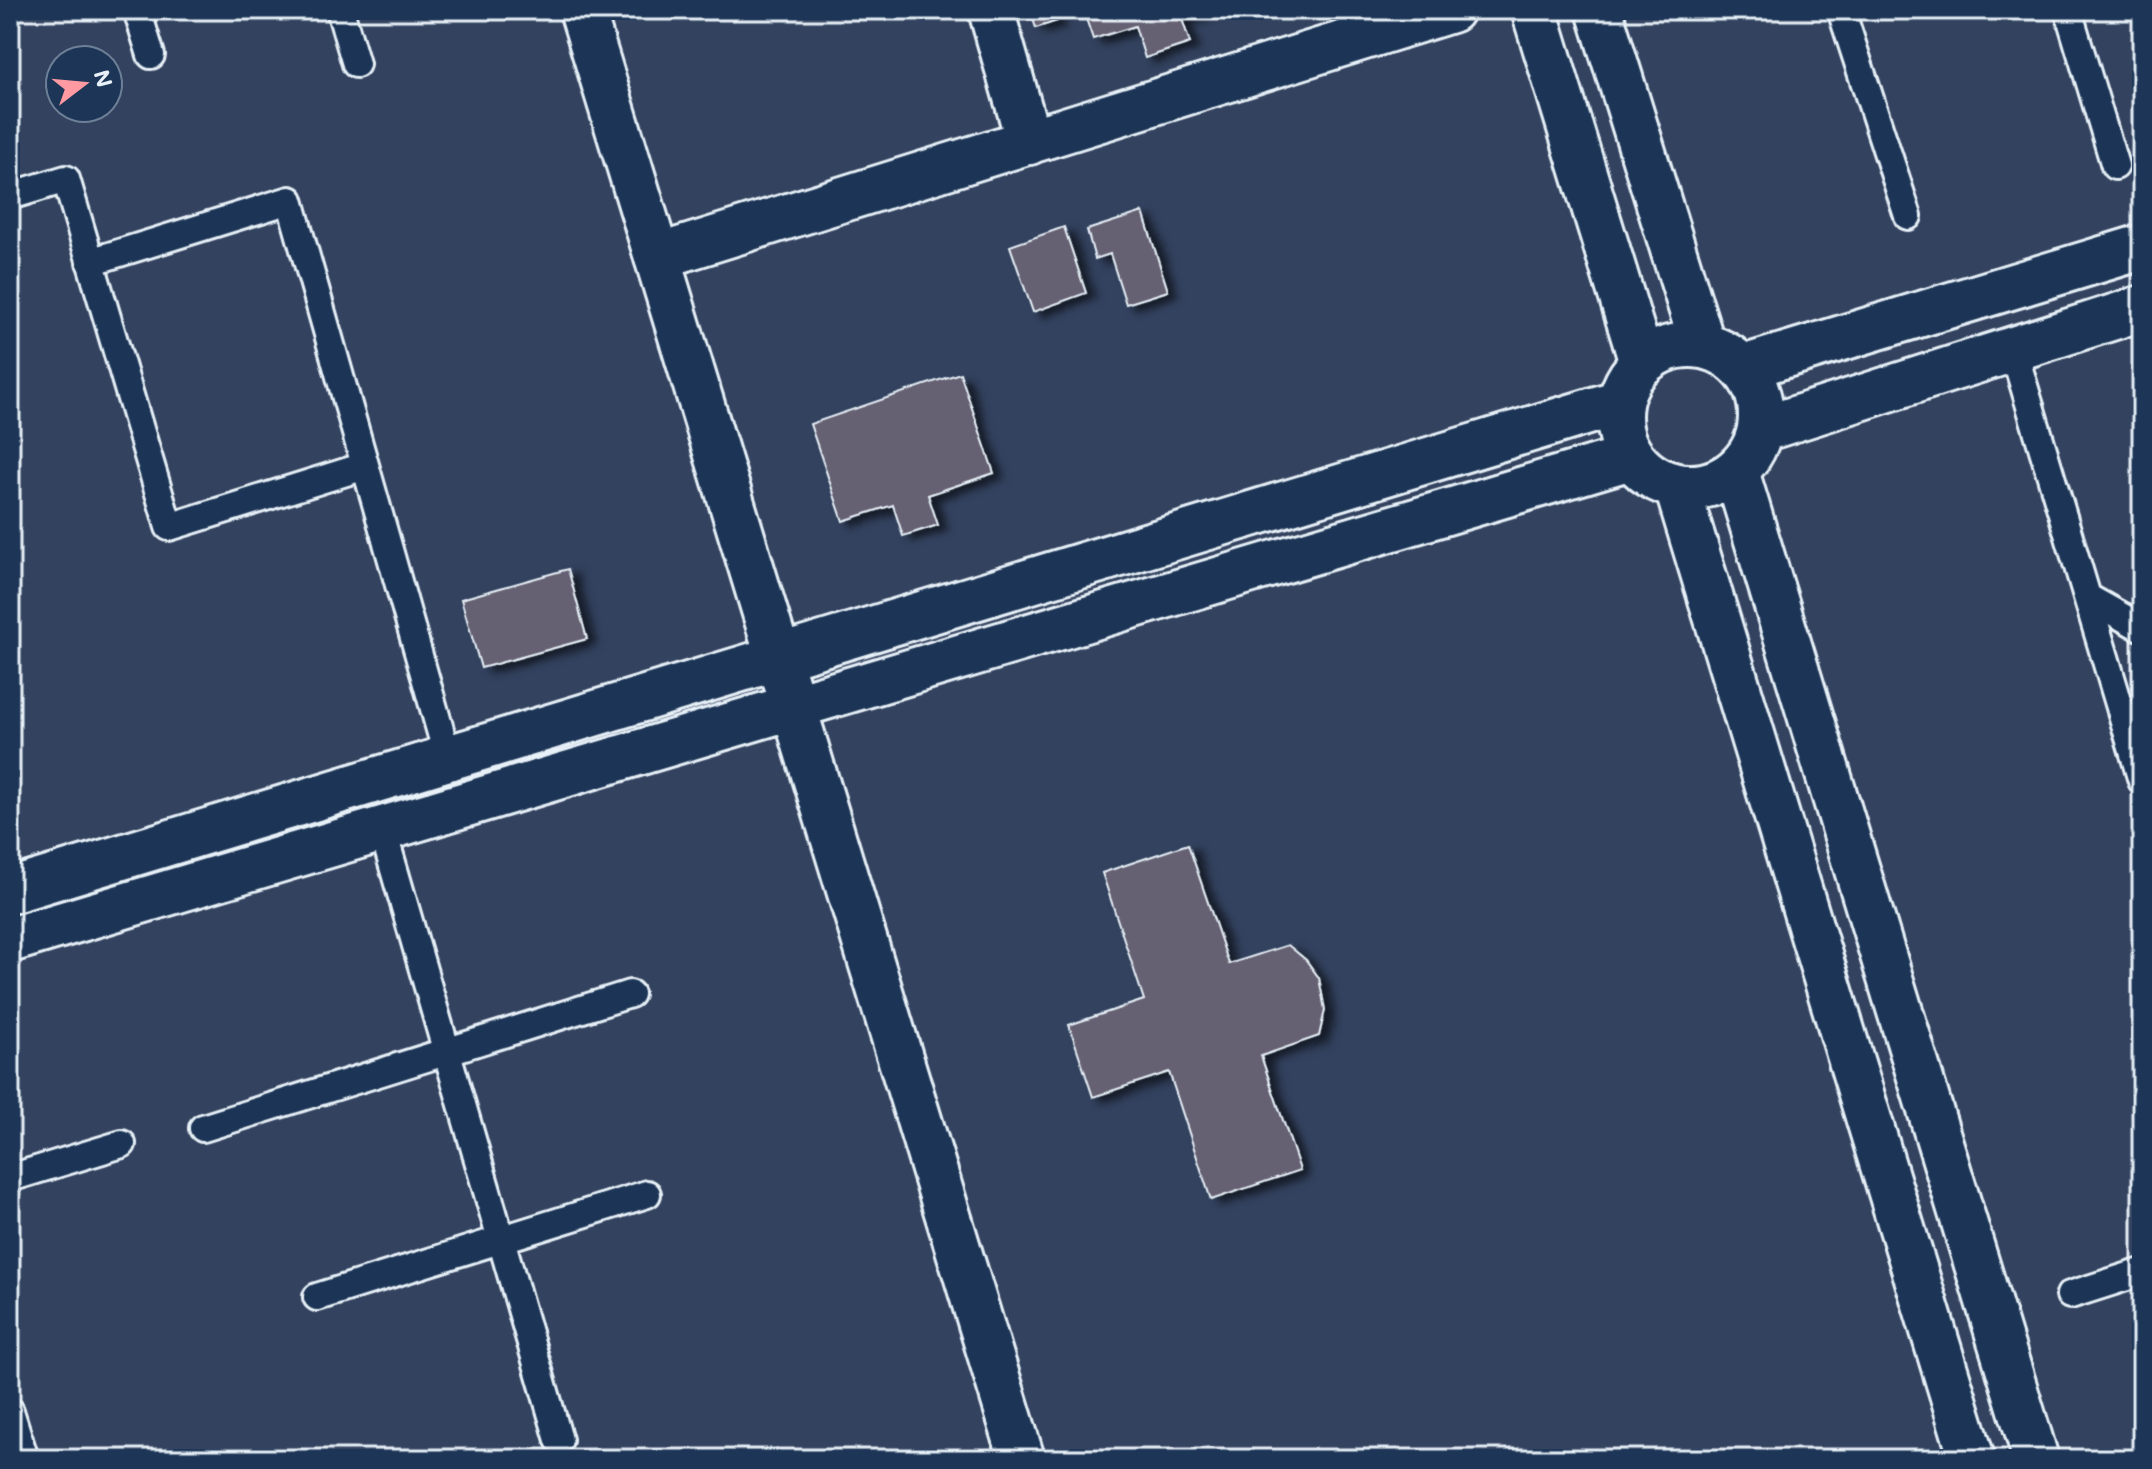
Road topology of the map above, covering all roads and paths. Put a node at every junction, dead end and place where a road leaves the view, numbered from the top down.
1 (137, 10) edge
2 (340, 10) edge
3 (582, 10) edge
4 (991, 10) edge
5 (1451, 10) edge
6 (1534, 10) edge
7 (1599, 10) edge
8 (1841, 10) edge
9 (2068, 10) edge
10 (151, 55) dead end
11 (356, 64) dead end
12 (1029, 142) junction
13 (2115, 166) dead end
14 (10, 196) edge
15 (1908, 216) dead end
16 (2142, 247) edge
17 (657, 257) junction
18 (90, 262) junction
19 (2142, 308) edge
20 (1703, 346) junction
21 (2013, 349) junction
22 (1642, 363) junction
23 (1743, 368) junction
24 (1620, 402) junction
25 (1760, 430) junction
26 (1631, 457) junction
27 (365, 466) junction
28 (1736, 471) junction
29 (1677, 487) junction
30 (2087, 597) junction
31 (2142, 628) edge
32 (778, 658) junction
33 (793, 706) junction
34 (448, 758) junction
35 (2142, 781) edge
36 (382, 828) junction
37 (10, 891) edge
38 (10, 940) edge
39 (630, 994) dead end
40 (446, 1051) junction
41 (203, 1128) dead end
42 (122, 1144) dead end
43 (10, 1178) edge
44 (647, 1194) dead end
45 (501, 1240) junction
46 (2142, 1272) edge
47 (2070, 1295) dead end
48 (317, 1297) dead end
49 (10, 1411) edge
50 (559, 1440) dead end
51 (25, 1459) edge
52 (1022, 1459) edge
53 (1972, 1459) edge
54 (2036, 1459) edge

1 - 10 lane
2 - 11 lane
3 - 17 street
4 - 12 street
5 - 12 street
6 - 22 street
7 - 20 street
8 - 15 lane
9 - 13 lane
12 - 17 street
14 - 18 lane
16 - 23 street
17 - 32 street
18 - 27 lane
18 - 27 lane
19 - 21 street
20 - 22 street
20 - 23 street
21 - 25 street
21 - 30 lane
22 - 24 street
23 - 25 street
24 - 26 street
24 - 32 street
25 - 28 street
26 - 29 street
26 - 33 street
27 - 34 lane
28 - 29 street
28 - 54 street
29 - 53 street
30 - 31 lane
30 - 35 lane
32 - 33 street
32 - 34 street
33 - 36 street
33 - 52 street
34 - 37 street
36 - 38 street
36 - 40 lane
39 - 40 lane
40 - 41 lane
40 - 45 lane
42 - 43 lane
44 - 45 lane
45 - 48 lane
45 - 50 lane
46 - 47 lane
49 - 51 lane

